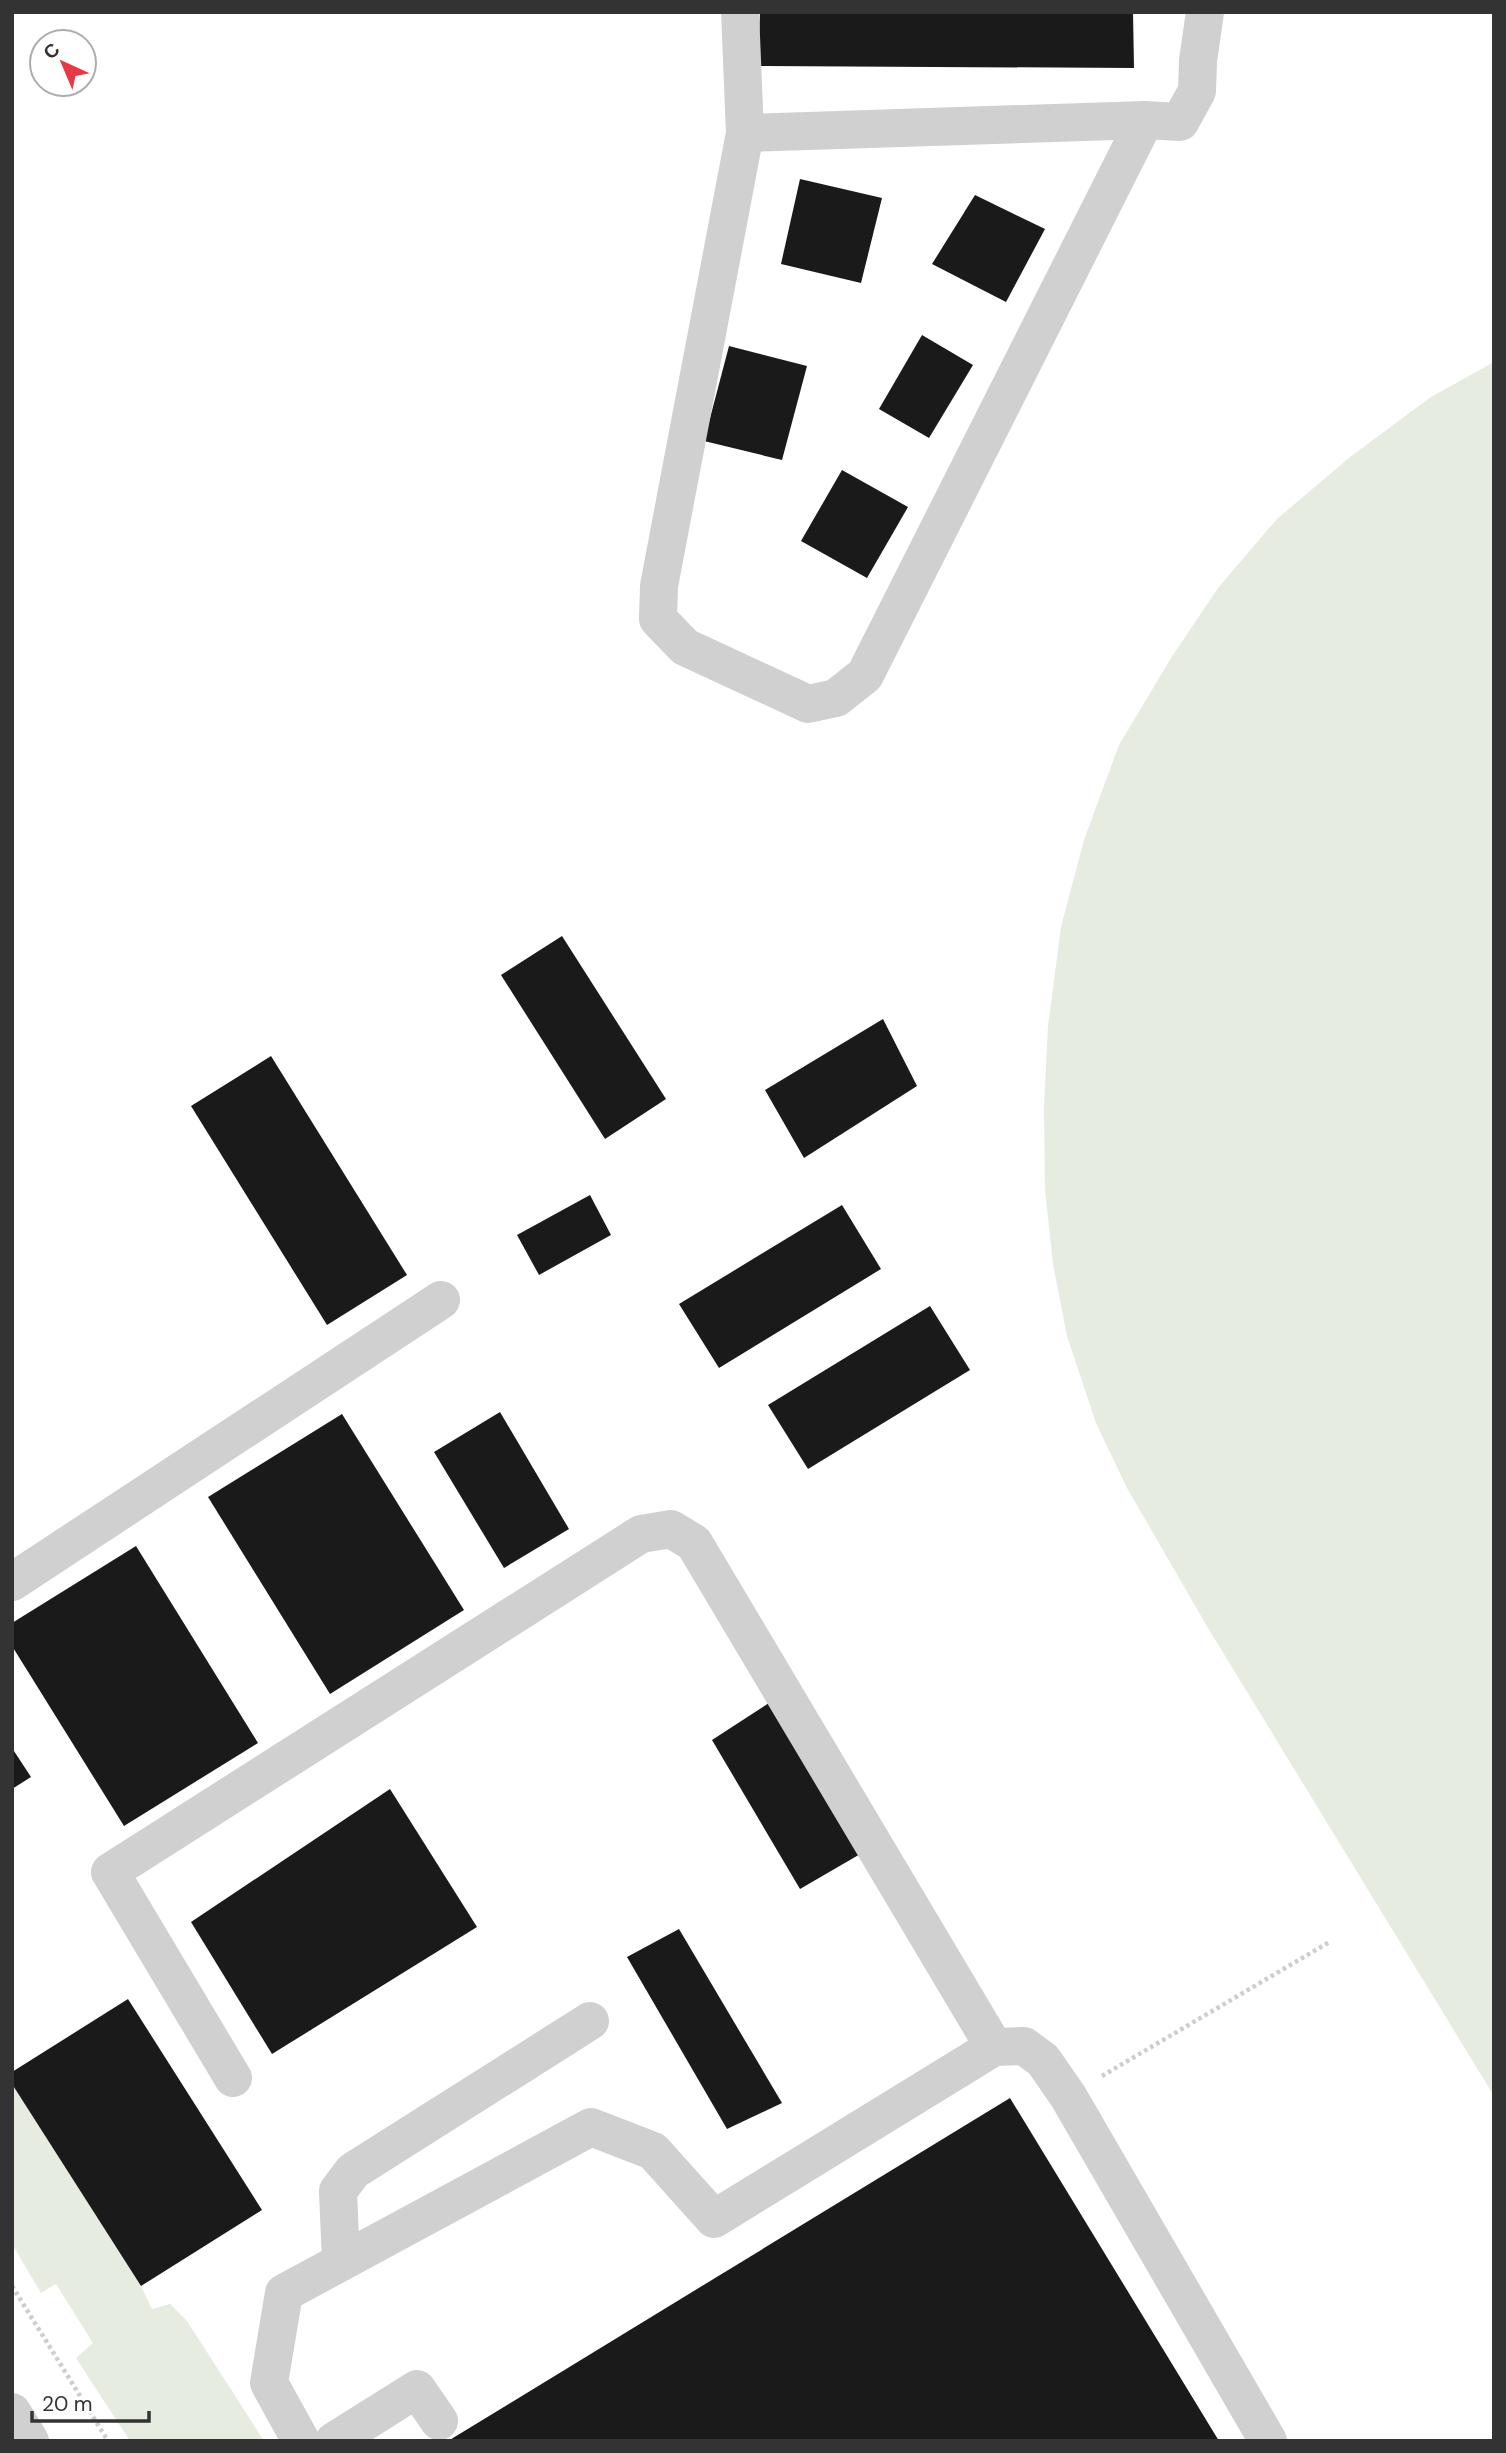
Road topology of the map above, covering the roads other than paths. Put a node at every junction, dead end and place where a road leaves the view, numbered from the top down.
1 (740, 12) edge
2 (1205, 12) edge
3 (1145, 120) junction
4 (745, 133) junction
5 (441, 1300) dead end
6 (12, 1582) edge
7 (590, 2021) dead end
8 (994, 2048) junction
9 (233, 2078) dead end
10 (341, 2262) junction
11 (12, 2412) edge
12 (439, 2421) dead end
13 (30, 2441) edge
14 (301, 2441) edge
15 (334, 2441) edge
16 (1268, 2441) edge

1 - 4 street
2 - 3 street
3 - 4 street
3 - 4 street
5 - 6 street
7 - 10 street
8 - 9 street
8 - 10 street
8 - 16 street
10 - 14 street
11 - 13 street
12 - 15 street

